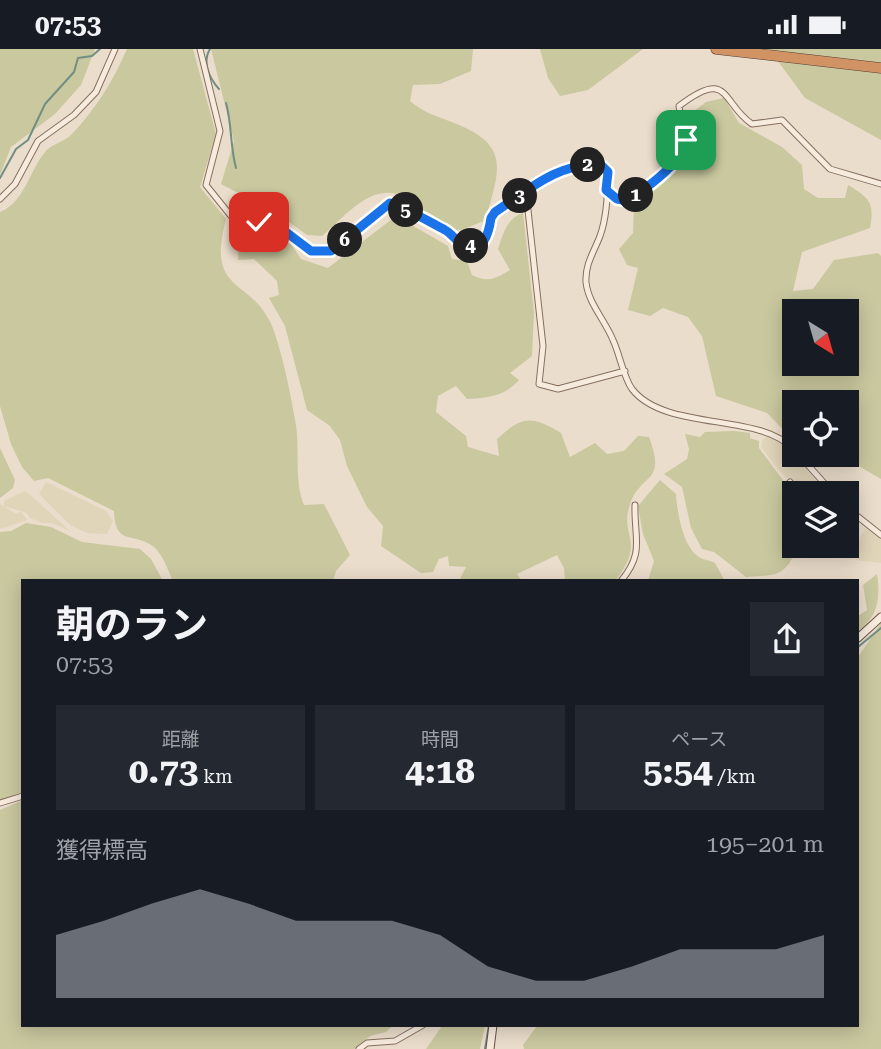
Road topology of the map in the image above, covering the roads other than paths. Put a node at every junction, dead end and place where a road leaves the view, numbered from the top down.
1 (115, 49) edge
2 (200, 49) edge
3 (716, 49) edge
4 (881, 68) edge
5 (881, 184) edge
6 (606, 190) junction
7 (526, 192) junction
8 (0, 199) edge
9 (625, 371) junction
10 (782, 440) edge
11 (809, 467) edge
12 (821, 481) edge
13 (635, 505) dead end
14 (859, 517) edge
15 (881, 535) edge
16 (623, 579) edge
17 (881, 617) edge
18 (859, 637) edge
19 (21, 797) edge
20 (0, 803) edge
21 (420, 1027) edge
22 (493, 1027) edge
23 (359, 1049) edge
24 (490, 1049) edge

1 - 8 street
2 - 7 street
3 - 4 highway
5 - 6 street
6 - 7 street
6 - 9 street
7 - 9 street
9 - 10 street
11 - 12 street
13 - 16 street
14 - 15 street
17 - 18 main road
19 - 20 street
21 - 23 street
22 - 24 main road

